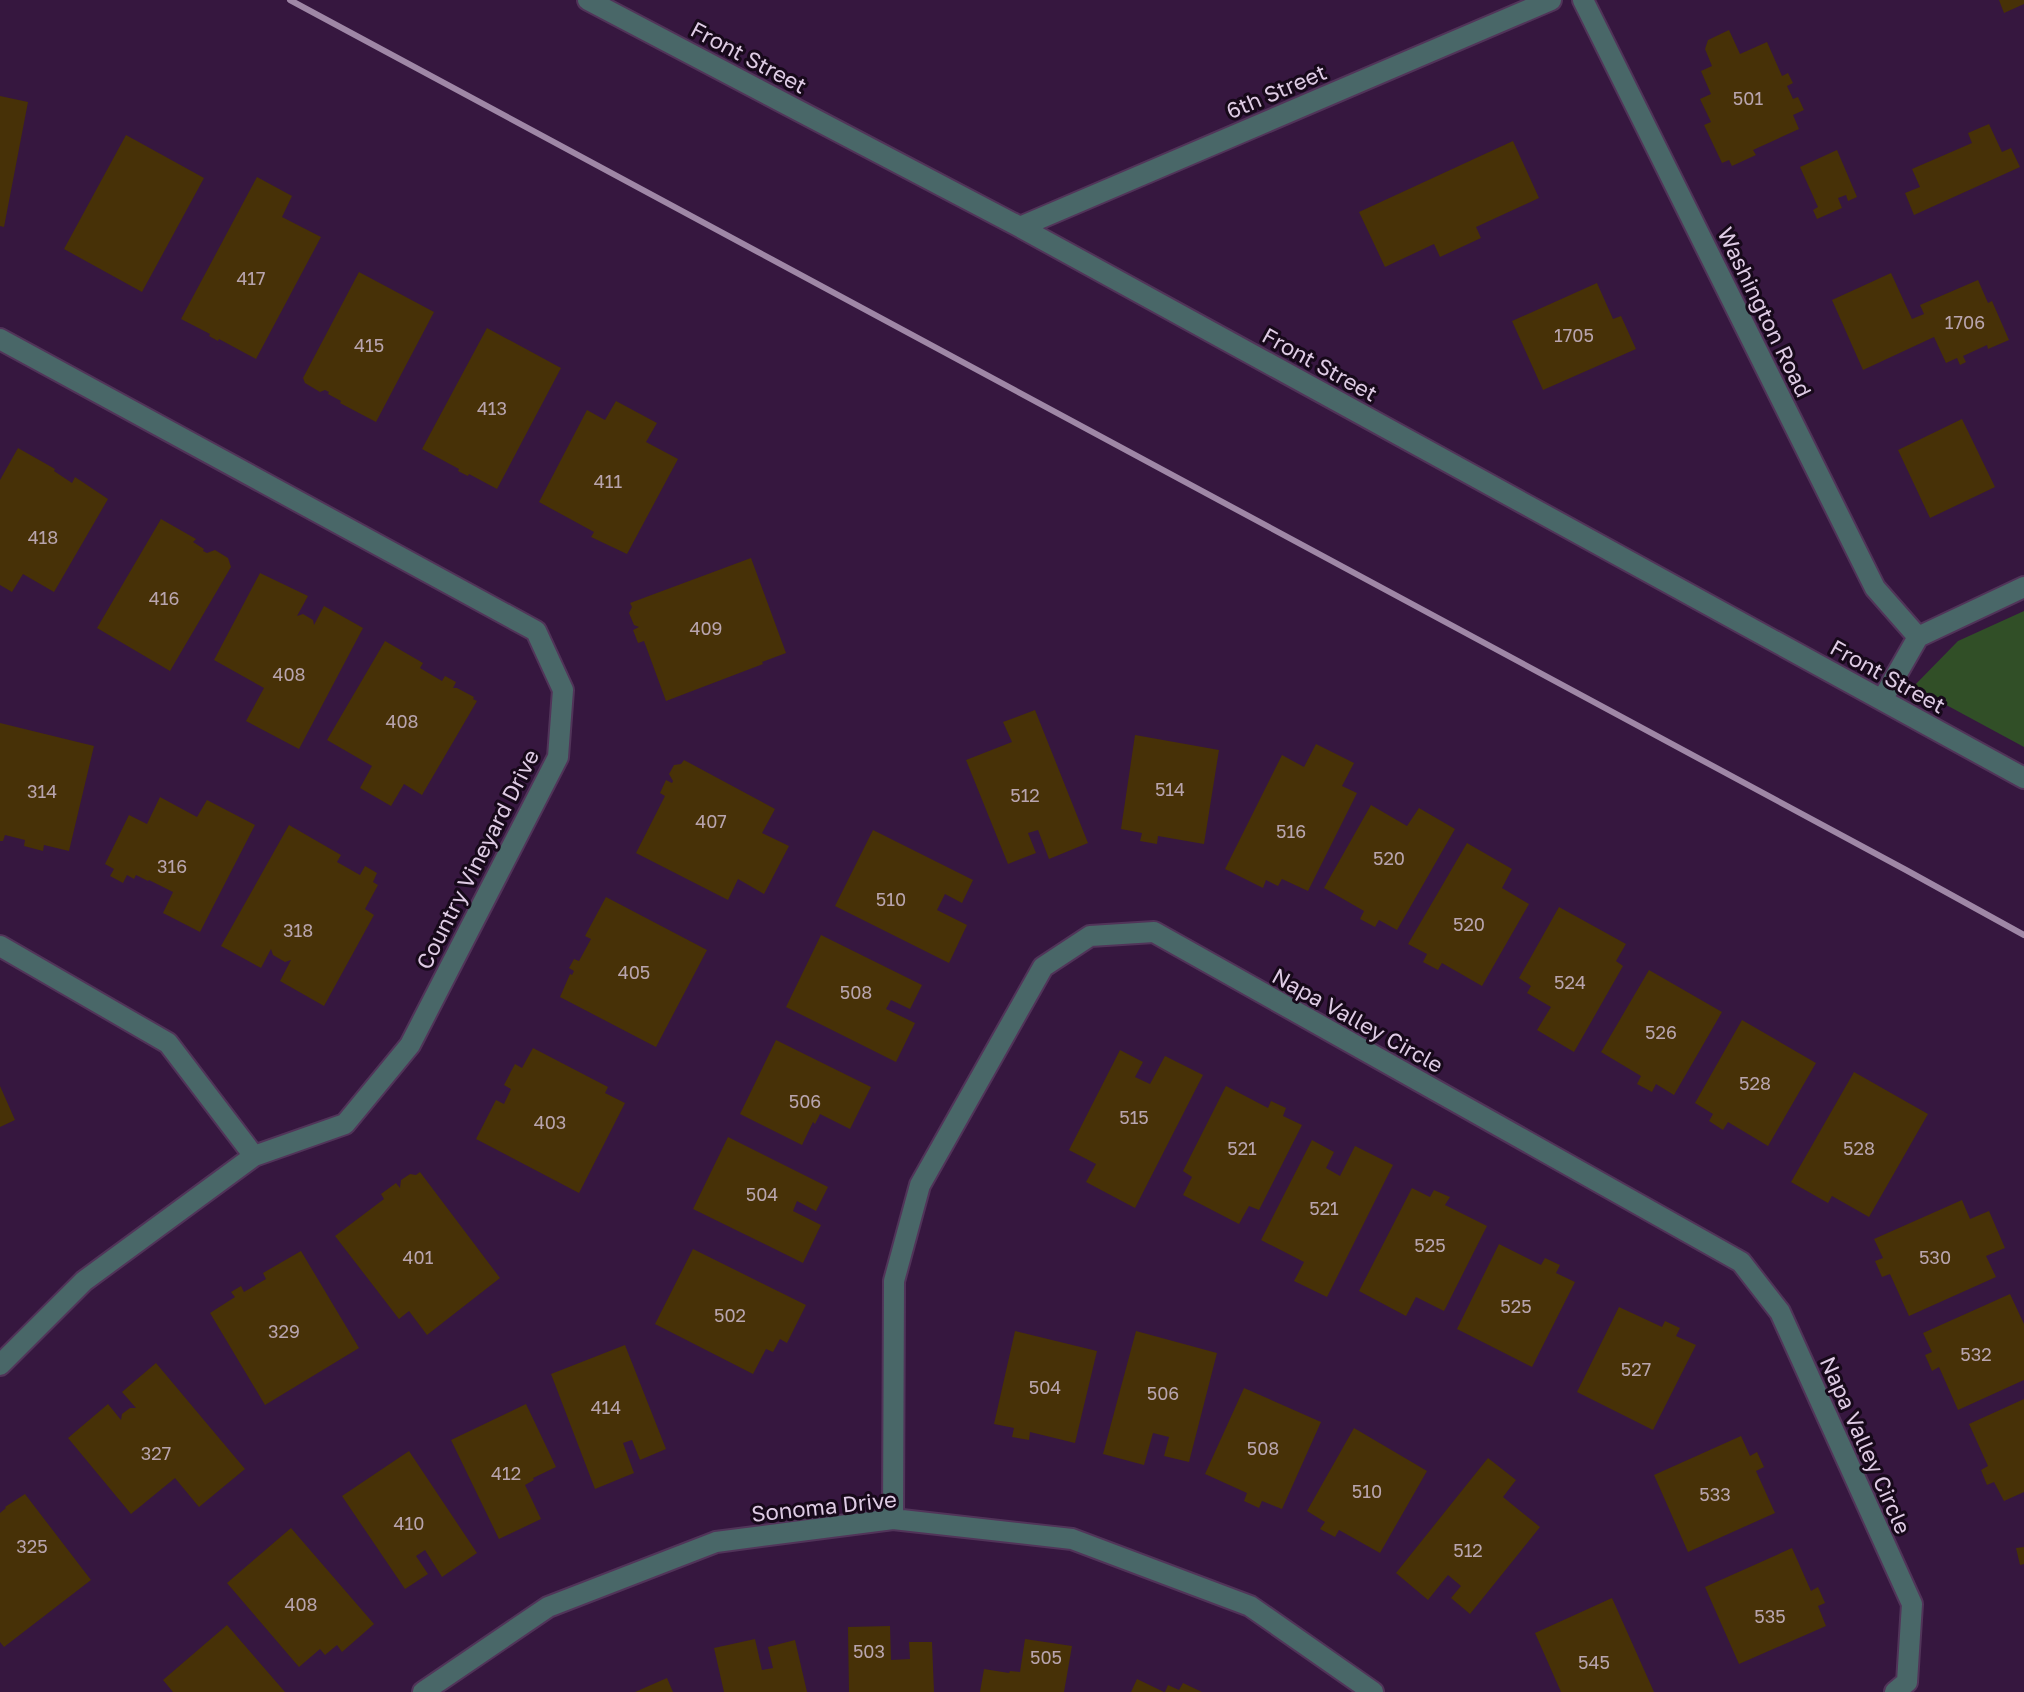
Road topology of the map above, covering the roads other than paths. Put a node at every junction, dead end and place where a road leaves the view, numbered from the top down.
1 (588, 0) edge
2 (1551, 0) edge
3 (1583, 0) edge
4 (1020, 227) junction
5 (0, 339) edge
6 (2024, 587) edge
7 (1918, 637) junction
8 (1882, 700) junction
9 (2024, 778) edge
10 (0, 946) edge
11 (254, 1156) junction
12 (0, 1365) edge
13 (893, 1519) junction
14 (423, 1692) edge
15 (1373, 1692) edge
16 (1895, 1692) edge

1 - 4 street, Front Street
2 - 4 street, 6th Street
3 - 7 street, Washington Road
4 - 8 street, Front Street
5 - 11 street, Country Vineyard Drive
6 - 7 street
7 - 8 street
8 - 9 street, Front Street
10 - 11 street
11 - 12 street, Country Vineyard Drive
13 - 14 street, Sonoma Drive
13 - 15 street, Sonoma Drive
13 - 16 street, Napa Valley Circle

